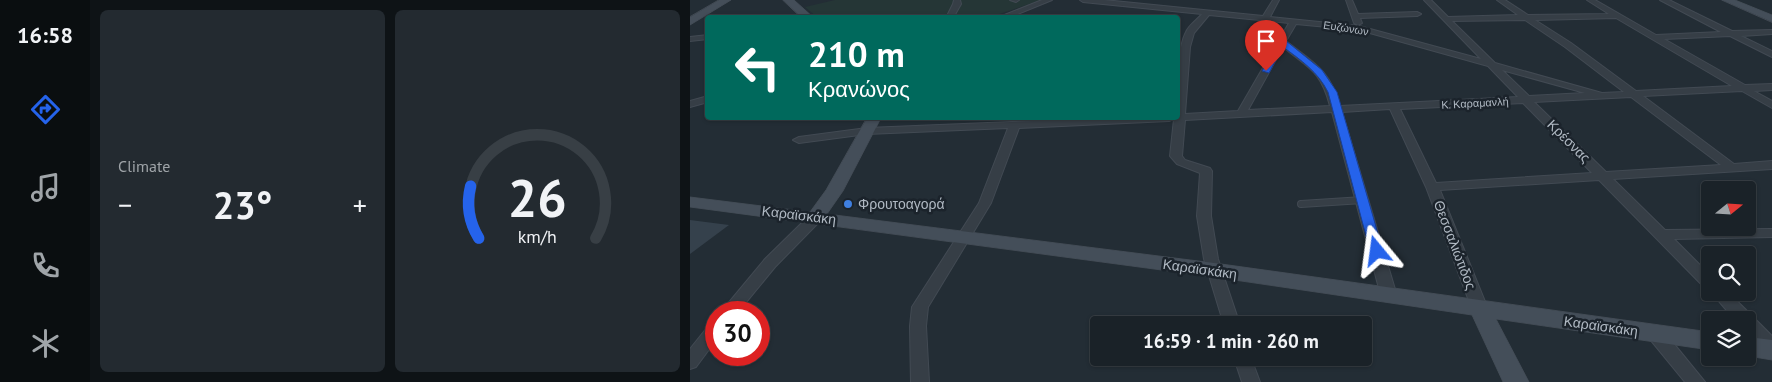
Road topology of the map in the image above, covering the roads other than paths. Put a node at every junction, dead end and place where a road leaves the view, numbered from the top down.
1 (726, 0) edge
2 (788, 0) edge
3 (957, 0) edge
4 (1049, 0) edge
5 (1083, 0) edge
6 (1276, 0) edge
7 (1349, 0) edge
8 (1427, 0) edge
9 (1500, 0) edge
10 (1590, 0) edge
11 (1662, 0) edge
12 (1727, 0) edge
13 (1207, 13) junction
14 (1417, 14) dead end
15 (806, 15) edge
16 (950, 15) edge
17 (1008, 15) edge
18 (1356, 16) junction
19 (1619, 16) junction
20 (1265, 18) junction
21 (1528, 18) junction
22 (1446, 19) junction
23 (1772, 19) edge
24 (1294, 21) junction
25 (690, 22) edge
26 (1359, 28) junction
27 (1772, 32) edge
28 (1733, 35) junction
29 (705, 37) edge
30 (1656, 38) junction
31 (690, 39) edge
32 (1282, 42) junction
33 (1182, 49) edge
34 (1772, 54) edge
35 (1495, 67) junction
36 (1180, 84) edge
37 (1772, 87) edge
38 (1744, 88) junction
39 (1636, 94) junction
40 (1602, 96) junction
41 (705, 100) edge
42 (1528, 100) junction
43 (690, 104) edge
44 (1772, 105) edge
45 (1394, 107) junction
46 (1337, 110) junction
47 (1241, 114) junction
48 (1180, 117) edge
49 (1106, 120) edge
50 (1175, 120) edge
51 (870, 124) edge
52 (1015, 124) junction
53 (799, 140) dead end
54 (1772, 165) edge
55 (1730, 166) junction
56 (1604, 176) junction
57 (1432, 188) junction
58 (1362, 200) junction
59 (690, 202) edge
60 (1301, 204) dead end
61 (816, 216) junction
62 (1772, 233) edge
63 (1662, 235) junction
64 (963, 238) junction
65 (1214, 270) junction
66 (1701, 275) edge
67 (1389, 296) junction
68 (738, 301) edge
69 (1727, 301) edge
70 (1480, 309) junction
71 (1736, 311) edge
72 (1229, 316) edge
73 (1756, 332) edge
74 (1654, 333) junction
75 (1701, 340) edge
76 (705, 342) edge
77 (1756, 348) edge
78 (1772, 349) edge
79 (690, 362) edge
80 (1245, 366) edge
81 (920, 382) edge
82 (1249, 382) edge
83 (1516, 382) edge
84 (1696, 382) edge

1 - 25 main road
2 - 15 main road
3 - 16 street
4 - 17 street
5 - 13 street, Ευζώνων
6 - 20 street
7 - 18 street
8 - 22 street, Κρέσνας
9 - 21 street
10 - 19 street
11 - 28 street
12 - 23 main road
13 - 20 street, Ευζώνων
13 - 33 street
14 - 18 street
18 - 26 street
19 - 21 street
19 - 30 street
20 - 24 street, Ευζώνων
21 - 22 street
21 - 39 street
22 - 35 street, Κρέσνας
24 - 26 street, Ευζώνων
24 - 32 street
26 - 35 street, Ευζώνων
27 - 28 street
28 - 30 street
28 - 34 street
29 - 31 street
30 - 38 street
32 - 46 street
32 - 47 street
33 - 36 street
35 - 40 street, Ευζώνων
35 - 42 street, Κρέσνας
37 - 38 street, Κ. Καραμανλή
38 - 39 street, Κ. Καραμανλή
38 - 44 street
39 - 40 street, Κ. Καραμανλή
39 - 55 street
40 - 42 street, Κ. Καραμανλή
41 - 43 street
42 - 45 street, Κ. Καραμανλή
42 - 56 street, Κρέσνας
45 - 46 street, Κ. Καραμανλή
45 - 57 street, Θεσσαλιώτιδος
46 - 47 street, Κ. Καραμανλή
46 - 58 street
47 - 48 street, Κ. Καραμανλή
49 - 52 street, Κ. Καραμανλή
50 - 65 street
51 - 52 street, Κ. Καραμανλή
51 - 53 street, Κ. Καραμανλή
51 - 61 main road
52 - 64 street
54 - 55 street
55 - 56 street
56 - 57 street
56 - 63 street, Κρέσνας
57 - 70 street, Θεσσαλιώτιδος
58 - 60 lane
58 - 67 street
59 - 61 main road, Καραϊσκάκη
61 - 64 main road, Καραϊσκάκη
61 - 68 street
62 - 63 street
63 - 66 street, Κρέσνας
64 - 65 main road, Καραϊσκάκη
64 - 81 street
65 - 67 main road, Καραϊσκάκη
65 - 72 street
67 - 70 main road, Καραϊσκάκη
69 - 71 street
70 - 74 main road, Καραϊσκάκη
70 - 83 main road, Θεσσαλιώτιδος
73 - 78 street
74 - 75 main road, Καραϊσκάκη
74 - 84 street
76 - 79 street
77 - 78 main road
80 - 82 street

